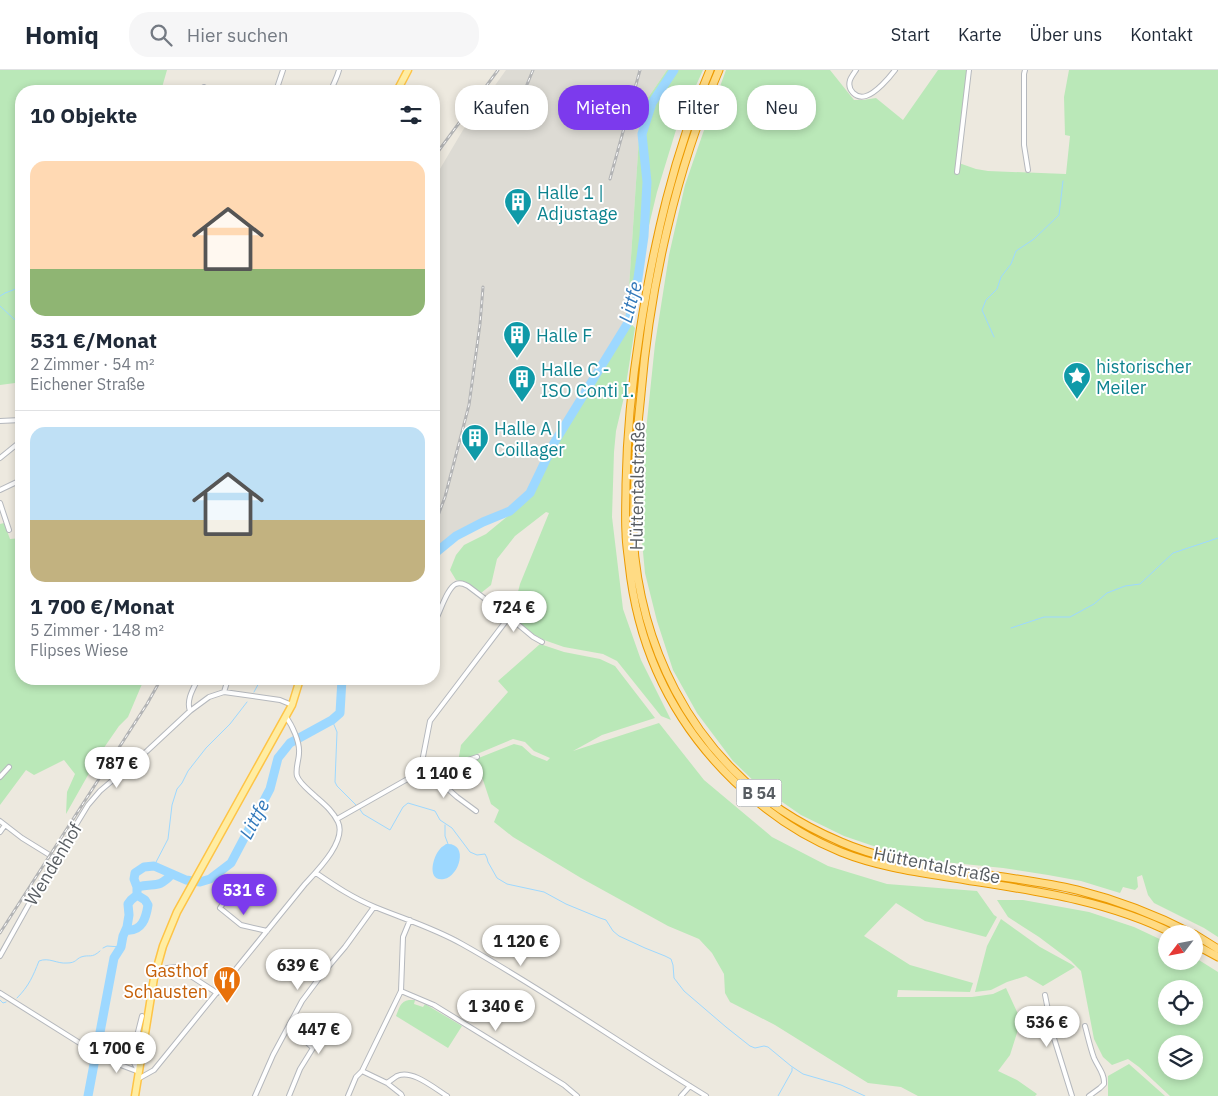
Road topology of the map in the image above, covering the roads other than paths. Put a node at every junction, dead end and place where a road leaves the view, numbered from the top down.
1 (283, 70) edge
2 (340, 70) edge
3 (408, 70) edge
4 (710, 70) edge
5 (719, 70) edge
6 (856, 70) edge
7 (895, 70) edge
8 (969, 70) edge
9 (1019, 70) edge
10 (1025, 72) edge
11 (278, 85) edge
12 (333, 85) edge
13 (400, 85) edge
14 (1028, 170) dead end
15 (957, 172) dead end
16 (673, 190) junction
17 (15, 420) edge
18 (0, 421) edge
19 (15, 446) edge
20 (0, 458) edge
21 (15, 483) edge
22 (0, 490) edge
23 (0, 503) edge
24 (9, 530) dead end
25 (440, 610) edge
26 (510, 616) junction
27 (542, 642) dead end
28 (195, 685) edge
29 (226, 685) edge
30 (298, 685) edge
31 (224, 692) junction
32 (292, 705) junction
33 (190, 711) junction
34 (286, 717) junction
35 (477, 756) dead end
36 (9, 767) dead end
37 (420, 772) junction
38 (430, 773) junction
39 (0, 776) edge
40 (476, 811) dead end
41 (337, 819) junction
42 (0, 821) edge
43 (5, 825) junction
44 (0, 832) edge
45 (56, 859) junction
46 (316, 873) junction
47 (230, 893) dead end
48 (374, 907) junction
49 (410, 920) junction
50 (1175, 925) edge
51 (1158, 926) edge
52 (267, 931) junction
53 (1203, 940) edge
54 (1218, 948) edge
55 (1203, 949) edge
56 (0, 956) edge
57 (1218, 957) edge
58 (167, 968) dead end
59 (401, 991) junction
60 (0, 993) edge
61 (217, 994) junction
62 (1045, 995) dead end
63 (142, 1016) dead end
64 (1085, 1026) dead end
65 (288, 1027) junction
66 (362, 1071) junction
67 (138, 1076) junction
68 (388, 1083) junction
69 (690, 1086) junction
70 (135, 1096) edge
71 (255, 1096) edge
72 (288, 1096) edge
73 (348, 1096) edge
74 (402, 1096) edge
75 (447, 1096) edge
76 (577, 1096) edge
77 (682, 1096) edge
78 (706, 1096) edge
79 (1072, 1096) edge
80 (1089, 1096) edge

1 - 11 street
2 - 12 street
3 - 13 main road
4 - 16 highway, B 54
5 - 16 highway, B 54
6 - 7 street
8 - 15 street
9 - 10 street
10 - 14 street
16 - 50 highway, Hüttentalstraße / B 54
16 - 51 highway, Hüttentalstraße / B 54
17 - 18 street
19 - 20 street
21 - 22 street
23 - 24 street
25 - 26 street
26 - 27 street
26 - 37 street
28 - 33 street
29 - 31 street
30 - 32 main road
31 - 32 street
31 - 33 street, Wendenhof
32 - 34 main road
33 - 45 street, Wendenhof
34 - 41 street
34 - 67 main road
35 - 38 street
36 - 39 street
37 - 38 street
37 - 41 street
38 - 40 street
41 - 46 street
42 - 43 street
43 - 44 street
43 - 45 street
45 - 56 street, Wendenhof
46 - 48 street
46 - 52 street
47 - 52 street
48 - 49 street
48 - 65 street
49 - 59 street
49 - 69 street
52 - 61 street
53 - 54 highway, Hüttentalstraße / B 54
55 - 57 highway
58 - 61 street
59 - 66 street
59 - 76 street
60 - 67 street
61 - 67 street
62 - 79 street
63 - 67 street
64 - 80 street
65 - 71 street
65 - 72 street
66 - 68 street
66 - 73 street
67 - 70 main road
68 - 74 street
68 - 75 street
69 - 77 street
69 - 78 street

